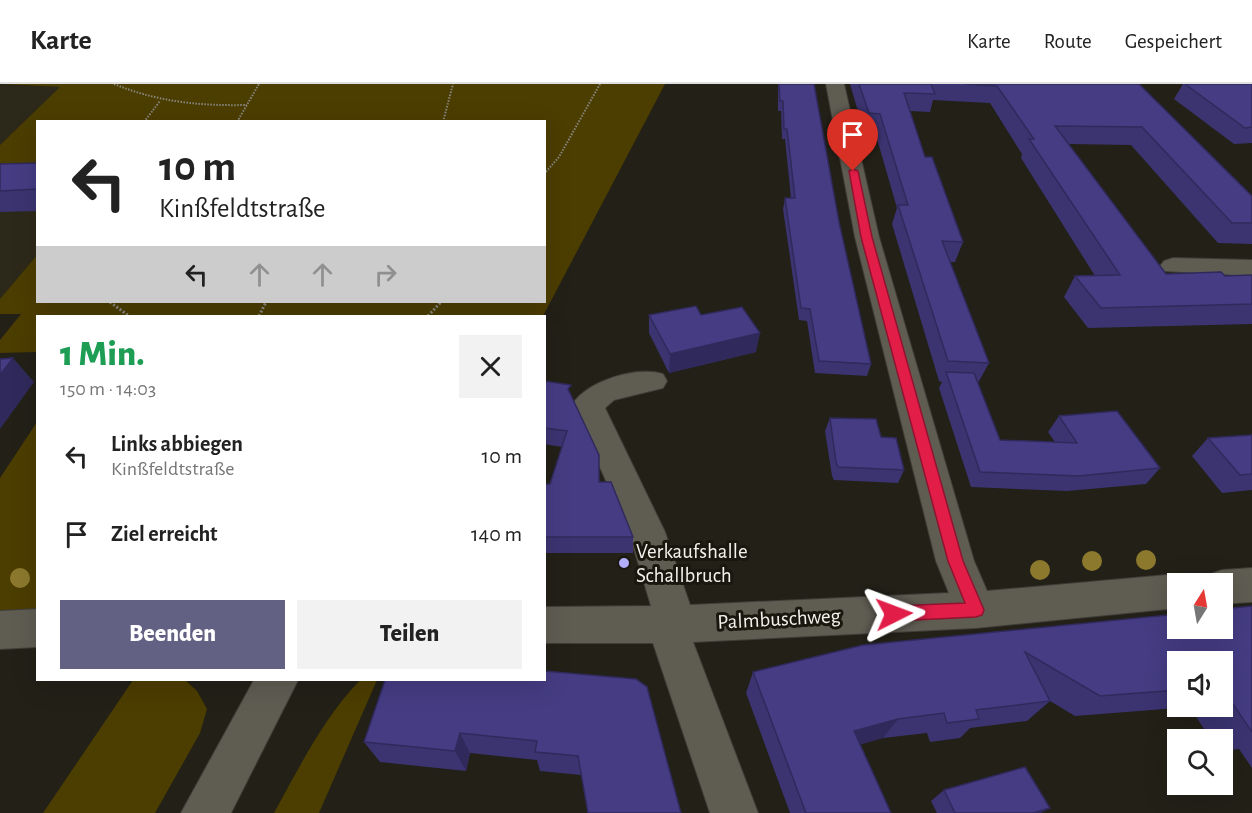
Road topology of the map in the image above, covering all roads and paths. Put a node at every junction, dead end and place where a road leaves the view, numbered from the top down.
1 (114, 84) edge
2 (259, 84) edge
3 (453, 84) edge
4 (600, 84) edge
5 (835, 84) edge
6 (160, 101) junction
7 (247, 105) junction
8 (146, 120) edge
9 (238, 120) edge
10 (444, 120) edge
11 (546, 172) edge
12 (1173, 266) dead end
13 (1252, 268) edge
14 (111, 303) edge
15 (440, 303) edge
16 (128, 315) edge
17 (429, 315) edge
18 (652, 381) dead end
19 (1252, 585) edge
20 (1233, 586) edge
21 (1167, 592) edge
22 (976, 610) junction
23 (673, 624) junction
24 (546, 625) edge
25 (36, 628) edge
26 (0, 630) edge
27 (276, 681) edge
28 (205, 813) edge
29 (734, 813) edge

1 - 6 path
2 - 7 path
3 - 10 path
4 - 11 path
5 - 22 street
6 - 7 path
6 - 8 path
7 - 9 path
12 - 13 street
14 - 16 path
15 - 17 path
18 - 23 street
19 - 20 street
21 - 22 street, Palmbuschweg
22 - 23 street, Palmbuschweg
23 - 24 street, Palmbuschweg
23 - 29 street
25 - 26 street
27 - 28 street

